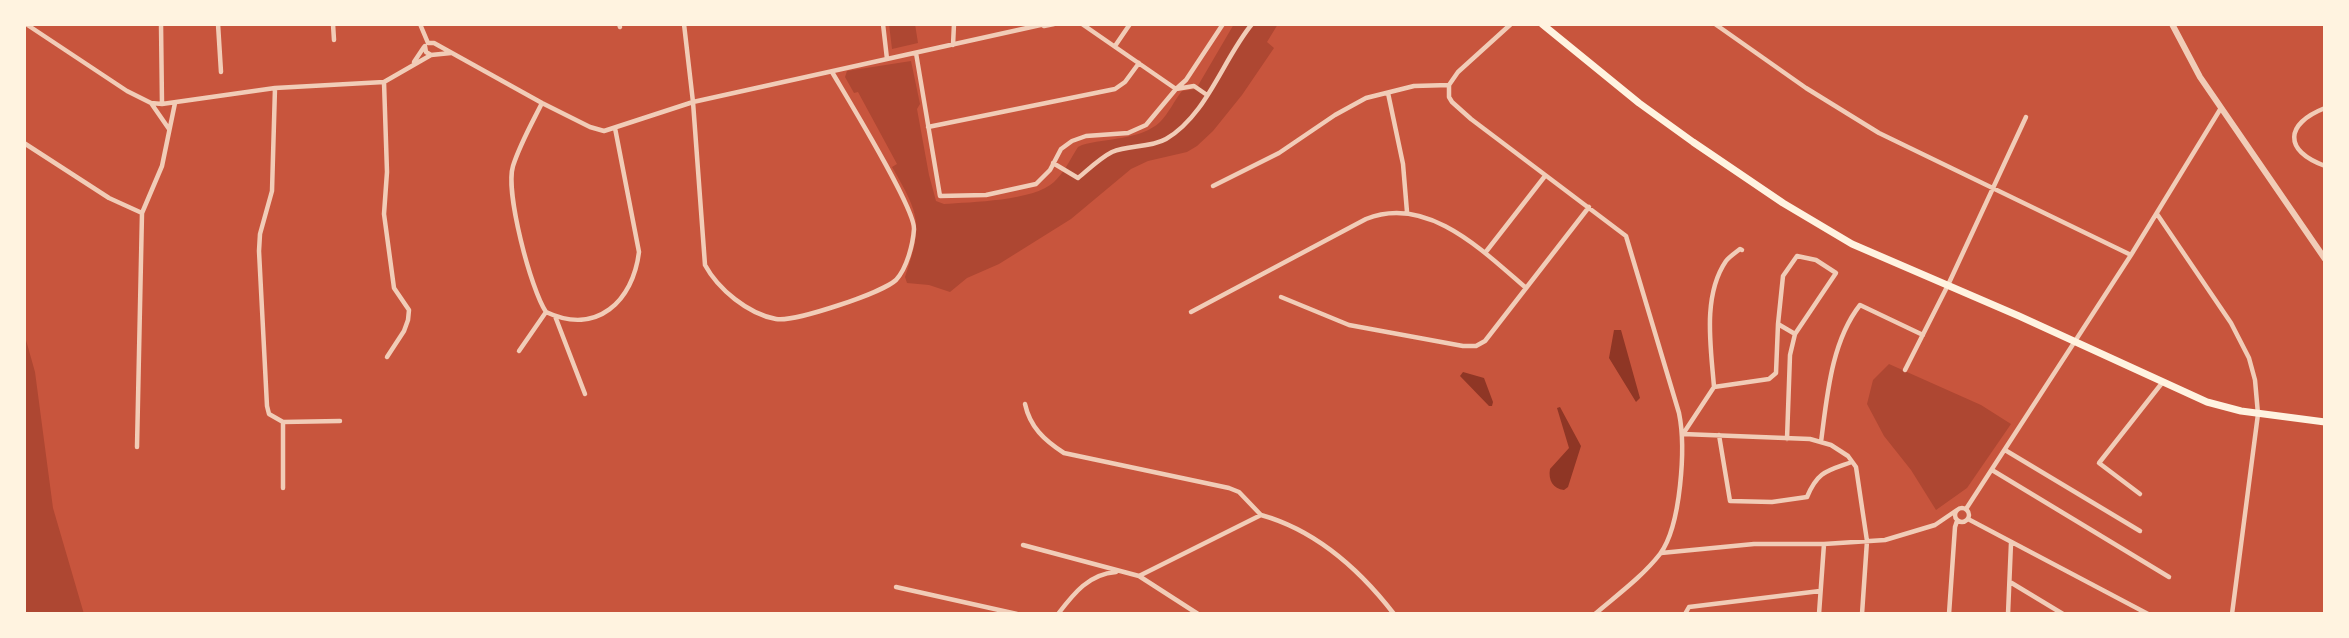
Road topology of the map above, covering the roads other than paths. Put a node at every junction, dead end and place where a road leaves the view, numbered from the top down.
1 (26, 24) edge
2 (161, 24) edge
3 (218, 24) edge
4 (333, 24) edge
5 (420, 24) edge
6 (684, 24) edge
7 (883, 24) edge
8 (954, 24) edge
9 (1054, 24) edge
10 (1082, 24) edge
11 (1130, 24) edge
12 (1223, 24) edge
13 (1252, 24) edge
14 (1511, 24) edge
15 (1542, 24) edge
16 (1715, 24) edge
17 (2172, 24) edge
18 (1043, 25) edge
19 (1026, 27) edge
20 (334, 40) dead end
21 (426, 44) junction
22 (435, 44) junction
23 (953, 45) junction
24 (1115, 46) junction
25 (916, 53) junction
26 (432, 54) junction
27 (454, 54) junction
28 (887, 59) junction
29 (413, 63) junction
30 (1139, 63) junction
31 (221, 72) dead end
32 (832, 72) junction
33 (384, 82) junction
34 (1449, 85) junction
35 (275, 88) junction
36 (1176, 89) junction
37 (1388, 93) junction
38 (1207, 95) junction
39 (693, 102) junction
40 (151, 103) junction
41 (175, 103) junction
42 (542, 103) junction
43 (162, 105) junction
44 (2221, 108) junction
45 (2325, 108) edge
46 (2026, 117) dead end
47 (928, 127) junction
48 (615, 128) junction
49 (169, 129) junction
50 (24, 143) edge
51 (1053, 163) junction
52 (2325, 166) edge
53 (1545, 176) junction
54 (1213, 186) dead end
55 (1992, 189) junction
56 (1589, 207) junction
57 (1407, 212) junction
58 (142, 213) junction
59 (2157, 214) junction
60 (1742, 250) dead end
61 (1485, 253) junction
62 (2130, 255) junction
63 (2325, 259) edge
64 (1948, 285) junction
65 (1526, 288) junction
66 (1281, 297) dead end
67 (546, 312) junction
68 (1191, 312) dead end
69 (555, 316) junction
70 (1778, 324) junction
71 (1795, 334) junction
72 (1923, 335) junction
73 (2076, 342) junction
74 (519, 351) dead end
75 (387, 357) dead end
76 (1905, 370) dead end
77 (2162, 383) junction
78 (1714, 387) junction
79 (585, 394) dead end
80 (1025, 404) dead end
81 (2258, 414) junction
82 (340, 421) dead end
83 (283, 422) junction
84 (2325, 422) edge
85 (1683, 434) junction
86 (1719, 435) junction
87 (1787, 439) junction
88 (1821, 442) junction
89 (136, 447) dead end
90 (2005, 450) junction
91 (1852, 462) junction
92 (1992, 470) junction
93 (284, 488) dead end
94 (2140, 495) dead end
95 (1966, 509) junction
96 (1957, 510) junction
97 (1261, 515) junction
98 (1968, 519) junction
99 (1957, 520) junction
100 (2140, 531) dead end
101 (1868, 541) junction
102 (2011, 543) junction
103 (1824, 544) junction
104 (1023, 545) dead end
105 (1661, 553) junction
106 (1122, 571) junction
107 (1139, 576) junction
108 (2169, 577) dead end
109 (2010, 582) junction
110 (896, 587) dead end
111 (1820, 591) junction
112 (1017, 614) edge
113 (1058, 614) edge
114 (1198, 614) edge
115 (1394, 614) edge
116 (1595, 614) edge
117 (1685, 614) edge
118 (1820, 614) edge
119 (1862, 614) edge
120 (1949, 614) edge
121 (2008, 614) edge
122 (2063, 614) edge
123 (2148, 614) edge
124 (2232, 614) edge

1 - 40 street
2 - 43 street
3 - 31 street
4 - 20 street
5 - 21 street
6 - 39 street
7 - 28 street
8 - 23 street
9 - 18 street
10 - 24 street
11 - 24 street
12 - 36 street
13 - 38 street
14 - 34 street
15 - 64 main road
16 - 55 street
17 - 44 street
18 - 19 street
19 - 23 street
21 - 22 street
21 - 26 street
21 - 29 street
22 - 26 street
22 - 27 street
23 - 25 street
24 - 30 street
25 - 28 street
25 - 47 street
26 - 27 street
26 - 29 street
27 - 42 street
28 - 32 street
29 - 33 street
30 - 36 street
30 - 47 street
32 - 39 street
32 - 39 street
33 - 35 street
33 - 75 street
34 - 37 street
34 - 53 street
35 - 41 street
35 - 83 street
36 - 38 street
36 - 51 street
37 - 54 street
37 - 57 street
38 - 51 street
39 - 48 street
40 - 43 street
40 - 49 street
41 - 43 street
41 - 49 street
42 - 48 street
42 - 67 street
44 - 59 street
44 - 63 street
45 - 52 street
46 - 55 street
47 - 51 street
48 - 69 street
49 - 58 street
50 - 58 street
53 - 56 street
53 - 61 street
55 - 62 street
55 - 64 street
56 - 65 street
56 - 85 street
57 - 61 street
57 - 68 street
58 - 89 street
59 - 62 street
59 - 81 street
60 - 78 street
61 - 65 street
62 - 73 street
64 - 72 street
64 - 73 main road
65 - 66 street
67 - 69 street
67 - 74 street
69 - 79 street
70 - 71 street
70 - 71 street
70 - 78 street
71 - 87 street
72 - 76 street
72 - 88 street
73 - 77 main road
73 - 90 street
77 - 81 main road
77 - 94 street
78 - 85 street
80 - 97 street
81 - 84 main road
81 - 124 street
82 - 83 street
83 - 93 street
85 - 86 street
85 - 105 street
86 - 87 street
86 - 91 street
87 - 88 street
88 - 91 street
90 - 92 street
90 - 100 street
91 - 101 street
92 - 95 street
92 - 108 street
95 - 96 street
95 - 98 street
96 - 99 street
96 - 101 street
97 - 107 street
97 - 115 street
98 - 99 street
98 - 102 street
99 - 120 street
101 - 103 street
101 - 119 street
102 - 109 street
102 - 123 street
103 - 105 street
103 - 111 street
104 - 106 street
105 - 116 street
106 - 107 street
106 - 113 street
107 - 114 street
109 - 121 street
109 - 122 street
110 - 112 street
111 - 117 street
111 - 118 street

